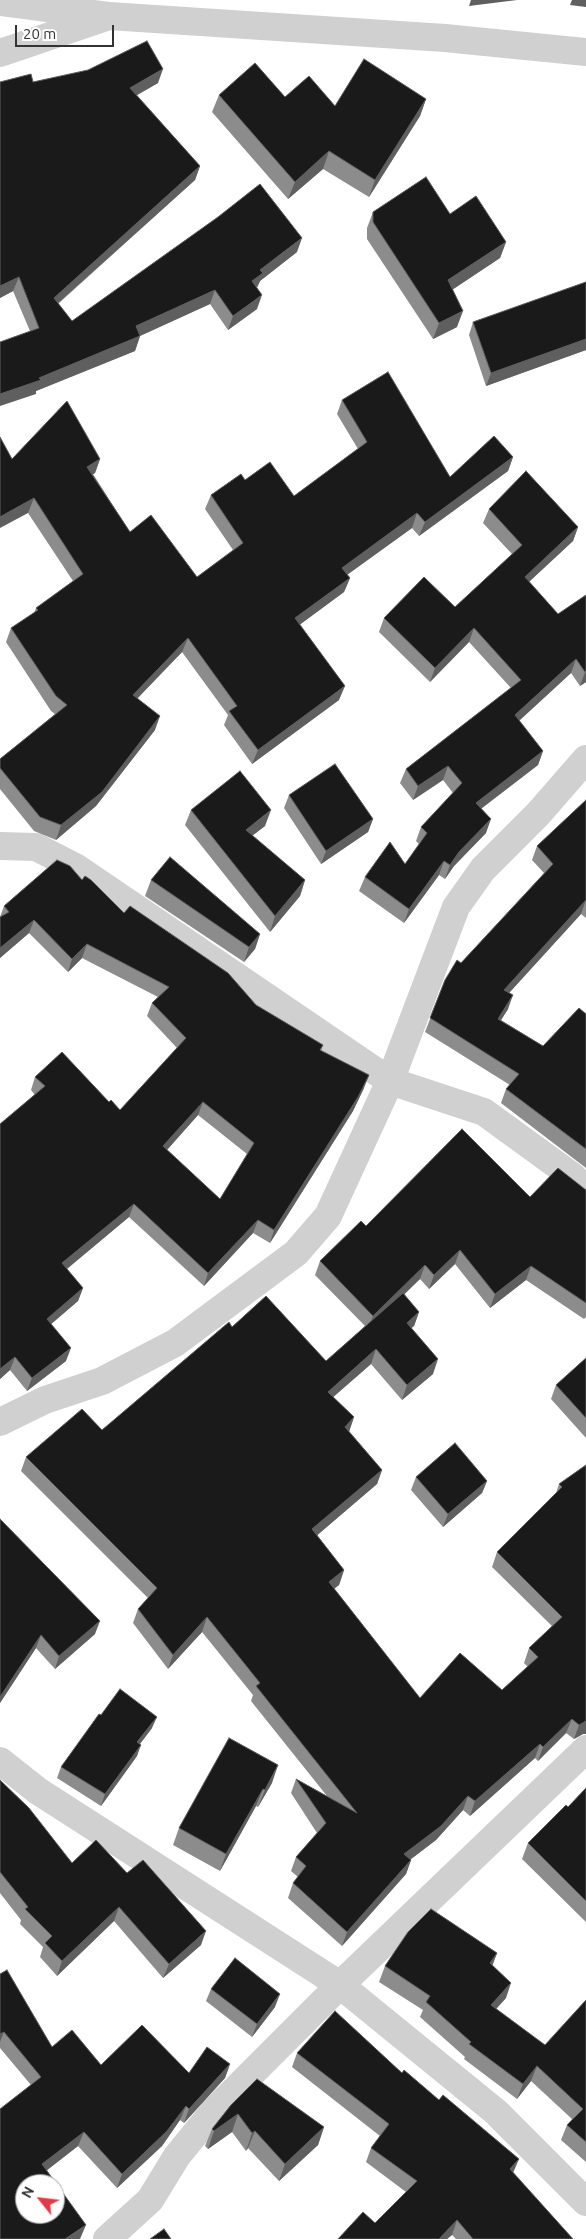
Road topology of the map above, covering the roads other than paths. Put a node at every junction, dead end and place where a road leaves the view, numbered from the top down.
1 (0, 2) edge
2 (109, 16) junction
3 (586, 52) edge
4 (0, 53) edge
5 (586, 759) edge
6 (0, 846) edge
7 (390, 1081) junction
8 (586, 1190) edge
9 (0, 1422) edge
10 (586, 1749) edge
11 (0, 1761) edge
12 (340, 1985) junction
13 (586, 2202) edge
14 (107, 2239) edge

1 - 2 street
2 - 3 street
2 - 4 street
5 - 7 street
6 - 7 street
7 - 8 street
7 - 9 street
10 - 12 street
11 - 12 street
12 - 13 street
12 - 14 street

